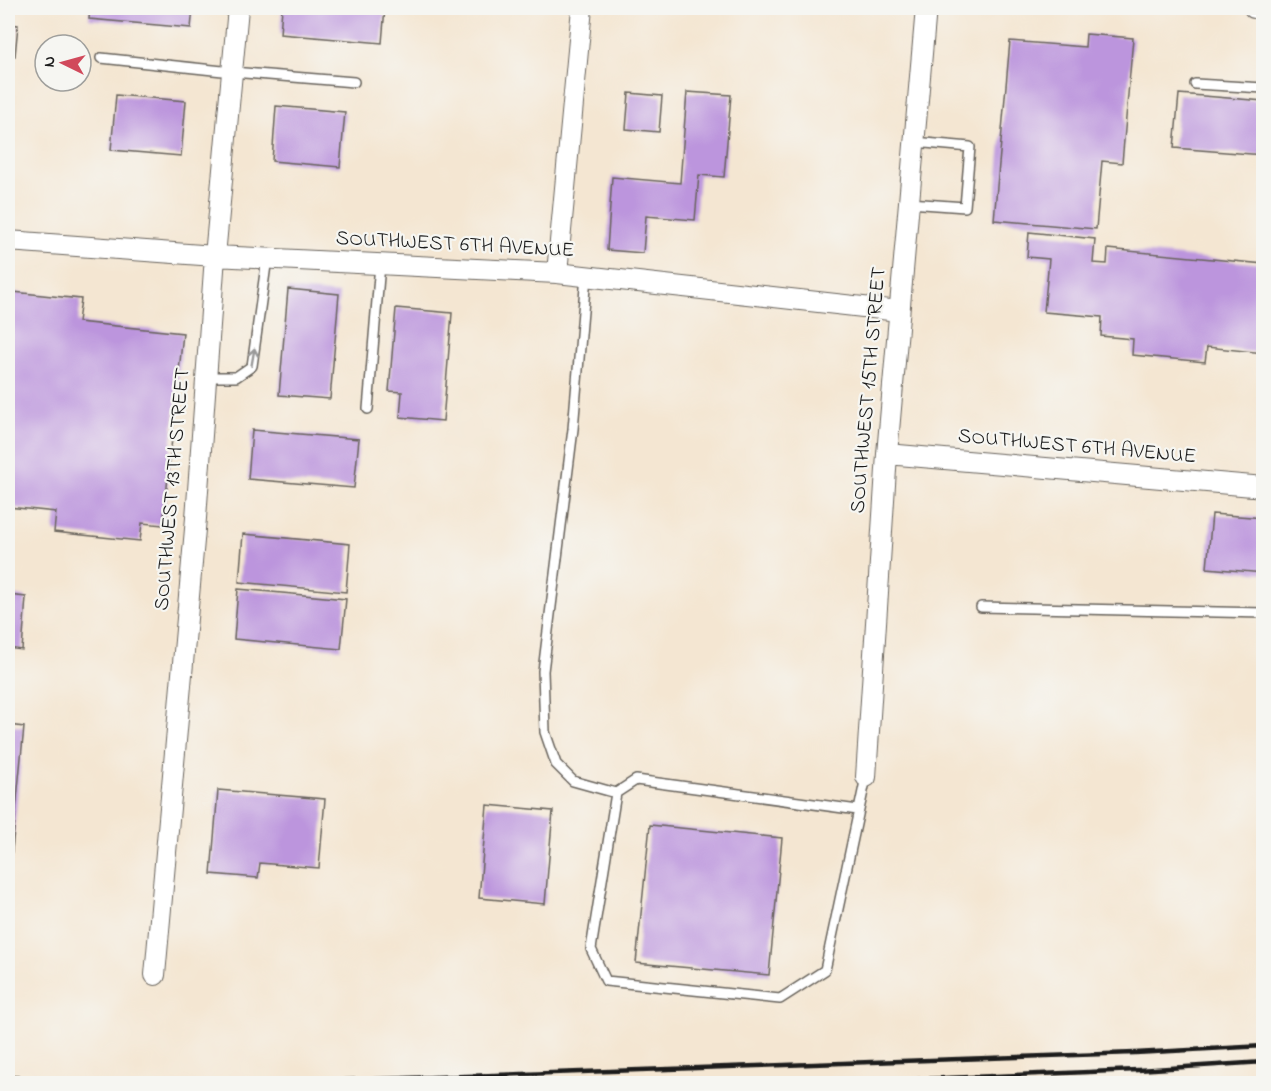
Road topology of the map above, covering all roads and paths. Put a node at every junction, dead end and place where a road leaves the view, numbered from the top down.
1 (238, 8) edge
2 (582, 8) edge
3 (926, 8) edge
4 (1254, 8) edge
5 (1263, 8) edge
6 (101, 58) dead end
7 (232, 72) junction
8 (354, 82) dead end
9 (1195, 84) dead end
10 (1263, 88) edge
11 (914, 142) junction
12 (909, 203) junction
13 (8, 241) edge
14 (215, 256) junction
15 (267, 258) junction
16 (380, 264) junction
17 (557, 273) junction
18 (586, 276) junction
19 (899, 311) junction
20 (206, 377) junction
21 (368, 409) dead end
22 (887, 454) junction
23 (1263, 487) edge
24 (981, 607) dead end
25 (1263, 613) edge
26 (866, 777) joint
27 (615, 793) junction
28 (858, 810) junction
29 (155, 975) dead end

1 - 7 street, SOUTHWEST 13TH STREET
2 - 17 street
3 - 11 street, SOUTHWEST 15TH STREET
4 - 5 street
6 - 7 lane
7 - 8 lane
7 - 14 street, SOUTHWEST 13TH STREET
9 - 10 lane
11 - 12 street, SOUTHWEST 15TH STREET
11 - 12 lane
12 - 19 street, SOUTHWEST 15TH STREET
13 - 14 street, SOUTHWEST 6TH AVENUE
14 - 15 street, SOUTHWEST 6TH AVENUE
14 - 20 street, SOUTHWEST 13TH STREET
15 - 16 street, SOUTHWEST 6TH AVENUE
20 -> 15 lane
16 - 17 street, SOUTHWEST 6TH AVENUE
16 - 21 lane
17 - 18 street, SOUTHWEST 6TH AVENUE
18 - 19 street, SOUTHWEST 6TH AVENUE
18 - 27 lane
19 - 22 street, SOUTHWEST 15TH STREET
20 - 29 street, SOUTHWEST 13TH STREET
22 - 23 street, SOUTHWEST 6TH AVENUE
22 - 26 street, SOUTHWEST 15TH STREET
24 - 25 lane
26 - 28 lane
27 - 28 lane
27 - 28 lane

